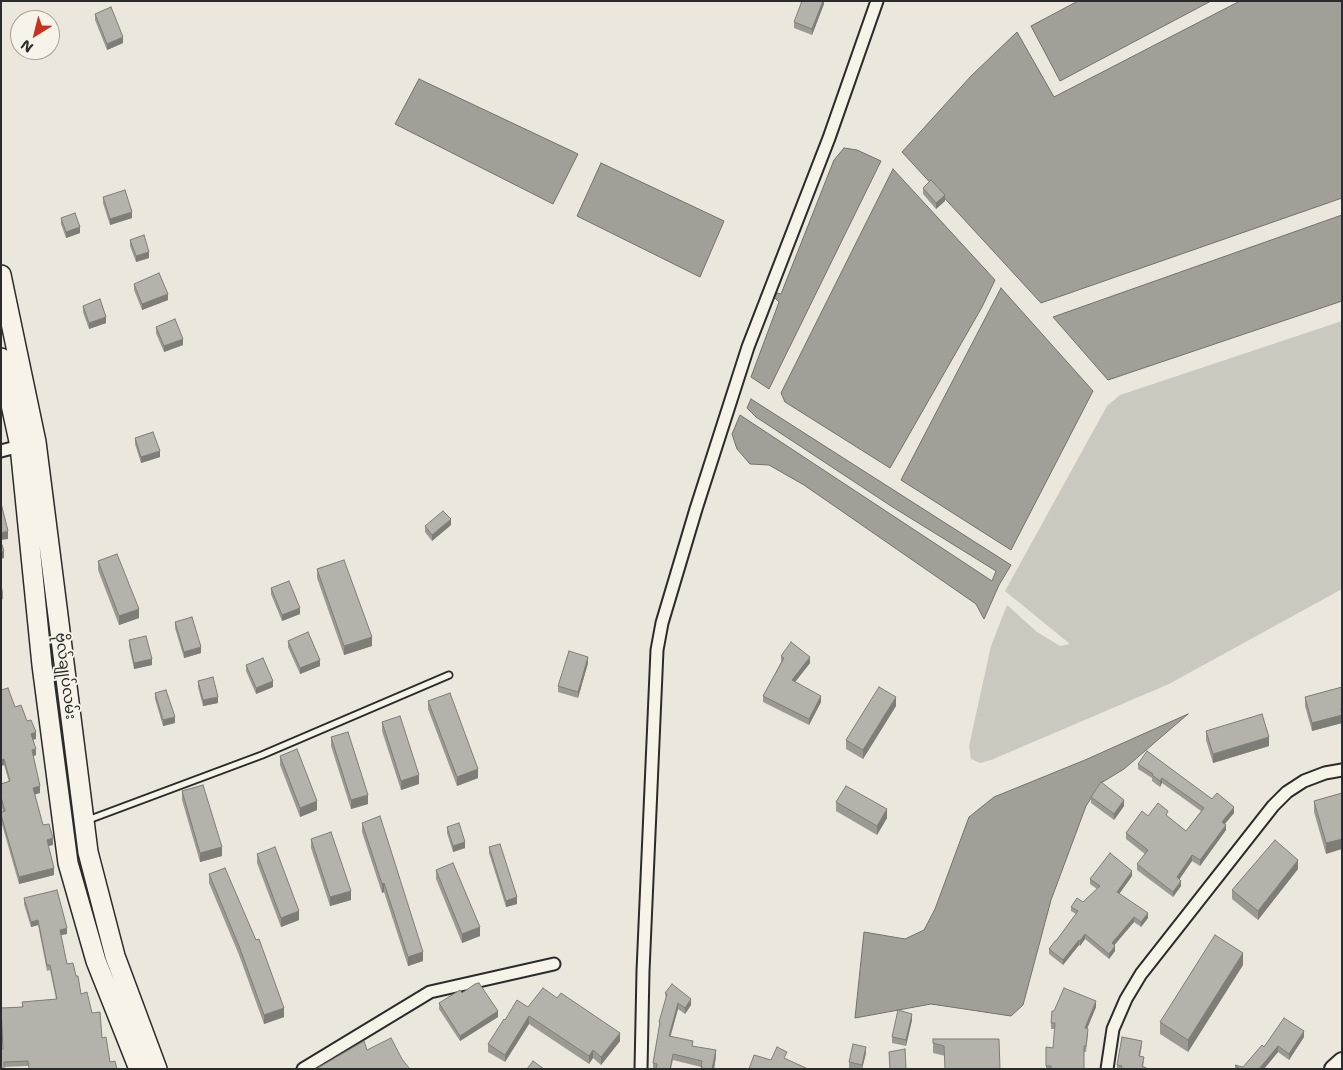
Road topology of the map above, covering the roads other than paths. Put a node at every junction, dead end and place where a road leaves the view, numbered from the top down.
1 (877, 1) edge
2 (1, 275) edge
3 (1, 358) edge
4 (28, 444) junction
5 (1, 451) edge
6 (449, 675) dead end
7 (1342, 770) edge
8 (84, 821) junction
9 (554, 964) dead end
10 (1342, 1061) edge
11 (139, 1069) edge
12 (157, 1069) edge
13 (303, 1069) edge
14 (641, 1069) edge
15 (1107, 1069) edge
16 (1333, 1069) edge

1 - 14 street
2 - 4 main road, ဗိုလ်ချုပ်လမ်း
3 - 4 main road, ဗိုလ်ချုပ်လမ်း
4 - 5 street
4 - 8 main road, ဗိုလ်ချုပ်လမ်း
4 - 11 main road, ဗိုလ်ချုပ်လမ်း
6 - 8 lane
7 - 15 street
8 - 12 main road, ဗိုလ်ချုပ်လမ်း
9 - 13 street
10 - 16 street

